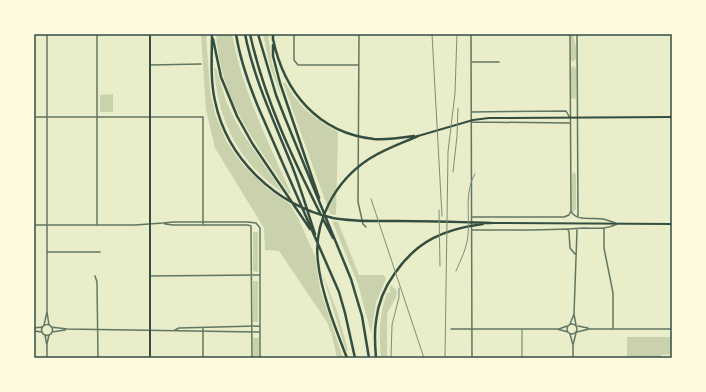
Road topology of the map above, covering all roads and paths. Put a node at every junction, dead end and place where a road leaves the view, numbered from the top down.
1 (46, 34) edge
2 (96, 34) edge
3 (150, 34) edge
4 (212, 34) edge
5 (236, 34) edge
6 (245, 34) edge
7 (250, 34) edge
8 (258, 34) edge
9 (273, 34) edge
10 (294, 34) edge
11 (359, 34) edge
12 (471, 34) edge
13 (570, 34) edge
14 (577, 34) edge
15 (273, 39) junction
16 (471, 62) junction
17 (499, 62) dead end
18 (150, 64) junction
19 (201, 64) dead end
20 (359, 65) junction
21 (471, 112) junction
22 (34, 117) edge
23 (47, 117) junction
24 (97, 117) junction
25 (150, 117) junction
26 (672, 117) edge
27 (570, 118) junction
28 (578, 118) junction
29 (471, 122) junction
30 (570, 123) junction
31 (418, 136) junction
32 (571, 212) junction
33 (472, 217) junction
34 (578, 217) junction
35 (327, 221) junction
36 (203, 222) junction
37 (163, 223) junction
38 (491, 223) junction
39 (150, 224) junction
40 (616, 224) junction
41 (672, 224) edge
42 (34, 225) edge
43 (47, 225) junction
44 (97, 225) junction
45 (203, 225) junction
46 (366, 227) dead end
47 (604, 228) junction
48 (608, 228) junction
49 (577, 229) junction
50 (472, 230) junction
51 (567, 230) junction
52 (605, 234) junction
53 (314, 236) junction
54 (47, 252) junction
55 (100, 252) dead end
56 (322, 254) junction
57 (575, 254) junction
58 (343, 258) junction
59 (260, 275) junction
60 (95, 276) dead end
61 (150, 276) junction
62 (252, 276) junction
63 (47, 312) junction
64 (574, 314) junction
65 (49, 325) junction
66 (43, 326) junction
67 (260, 326) junction
68 (569, 326) junction
69 (576, 326) junction
70 (51, 327) junction
71 (252, 327) junction
72 (34, 328) edge
73 (203, 328) junction
74 (228, 328) junction
75 (450, 329) dead end
76 (472, 329) junction
77 (522, 329) junction
78 (557, 329) junction
79 (590, 329) junction
80 (613, 329) junction
81 (672, 329) edge
82 (67, 330) junction
83 (98, 330) junction
84 (150, 330) junction
85 (175, 330) junction
86 (34, 332) edge
87 (42, 332) junction
88 (52, 332) junction
89 (203, 332) junction
90 (228, 332) junction
91 (252, 332) junction
92 (260, 332) junction
93 (569, 333) junction
94 (576, 333) junction
95 (45, 335) junction
96 (49, 335) junction
97 (573, 345) junction
98 (47, 346) junction
99 (47, 358) edge
100 (98, 358) edge
101 (150, 358) edge
102 (203, 358) edge
103 (252, 358) edge
104 (260, 358) edge
105 (347, 358) edge
106 (355, 358) edge
107 (369, 358) edge
108 (376, 358) edge
109 (472, 358) edge
110 (522, 358) edge
111 (573, 358) edge

1 - 23 street
2 - 24 street
3 - 18 main road
4 - 38 highway
4 - 53 highway
5 - 53 highway
6 - 56 highway
7 - 58 highway
8 - 35 highway
9 - 15 highway
10 - 20 street
11 - 20 street
12 - 16 street
13 - 27 street
14 - 28 street
15 - 31 highway
15 - 35 highway
16 - 17 street
16 - 21 street
18 - 19 street
18 - 25 main road
20 - 46 street
21 - 27 street
21 - 29 street
22 - 23 street
23 - 24 street
23 - 43 street
24 - 25 street
24 - 44 street
25 - 36 street
25 - 39 main road
26 - 28 main road
27 - 28 main road
27 - 30 street
27 - 31 main road
28 - 34 street
29 - 30 street
29 - 33 street
30 - 32 street
31 - 105 highway
32 - 33 street
32 - 34 street
33 - 50 street
34 - 40 street
35 - 58 highway
36 - 37 street
36 - 45 street
36 - 59 street
37 - 39 street
37 - 45 street
38 - 40 main road
38 - 108 highway
39 - 44 street
39 - 61 main road
40 - 41 main road
40 - 48 street
42 - 43 street
43 - 44 street
43 - 54 street
45 - 62 street
47 - 48 street
47 - 49 street
47 - 52 street
48 - 52 street
49 - 51 street
49 - 57 street
50 - 51 street
50 - 76 street
51 - 57 street
52 - 80 street
53 - 56 highway
54 - 55 street
54 - 63 street
56 - 106 highway
57 - 64 street
58 - 107 highway
59 - 62 street
59 - 67 street
60 - 83 street
61 - 62 street
61 - 84 main road
62 - 71 street
63 - 65 street
63 - 66 street
64 - 68 street
64 - 69 street
65 - 66 street
65 - 70 street
66 - 72 street
66 - 87 street
67 - 71 street
67 - 92 street
68 - 69 street
68 - 78 street
68 - 93 street
69 - 79 street
69 - 94 street
70 - 82 street
70 - 88 street
71 - 74 street
71 - 91 street
73 - 74 street
73 - 85 street
73 - 89 street
74 - 90 street
75 - 76 street
76 - 77 street
76 - 109 street
77 - 78 street
77 - 110 street
78 - 93 street
79 - 80 street
79 - 94 street
80 - 81 street
82 - 83 street
82 - 88 street
83 - 84 street
83 - 100 street
84 - 85 street
84 - 101 main road
85 - 89 street
86 - 87 street
87 - 95 street
88 - 96 street
89 - 90 street
89 - 102 street
90 - 91 street
91 - 92 street
91 - 103 street
92 - 104 street
93 - 94 street
93 - 97 street
94 - 97 street
95 - 96 street
95 - 98 street
96 - 98 street
97 - 111 street
98 - 99 street

